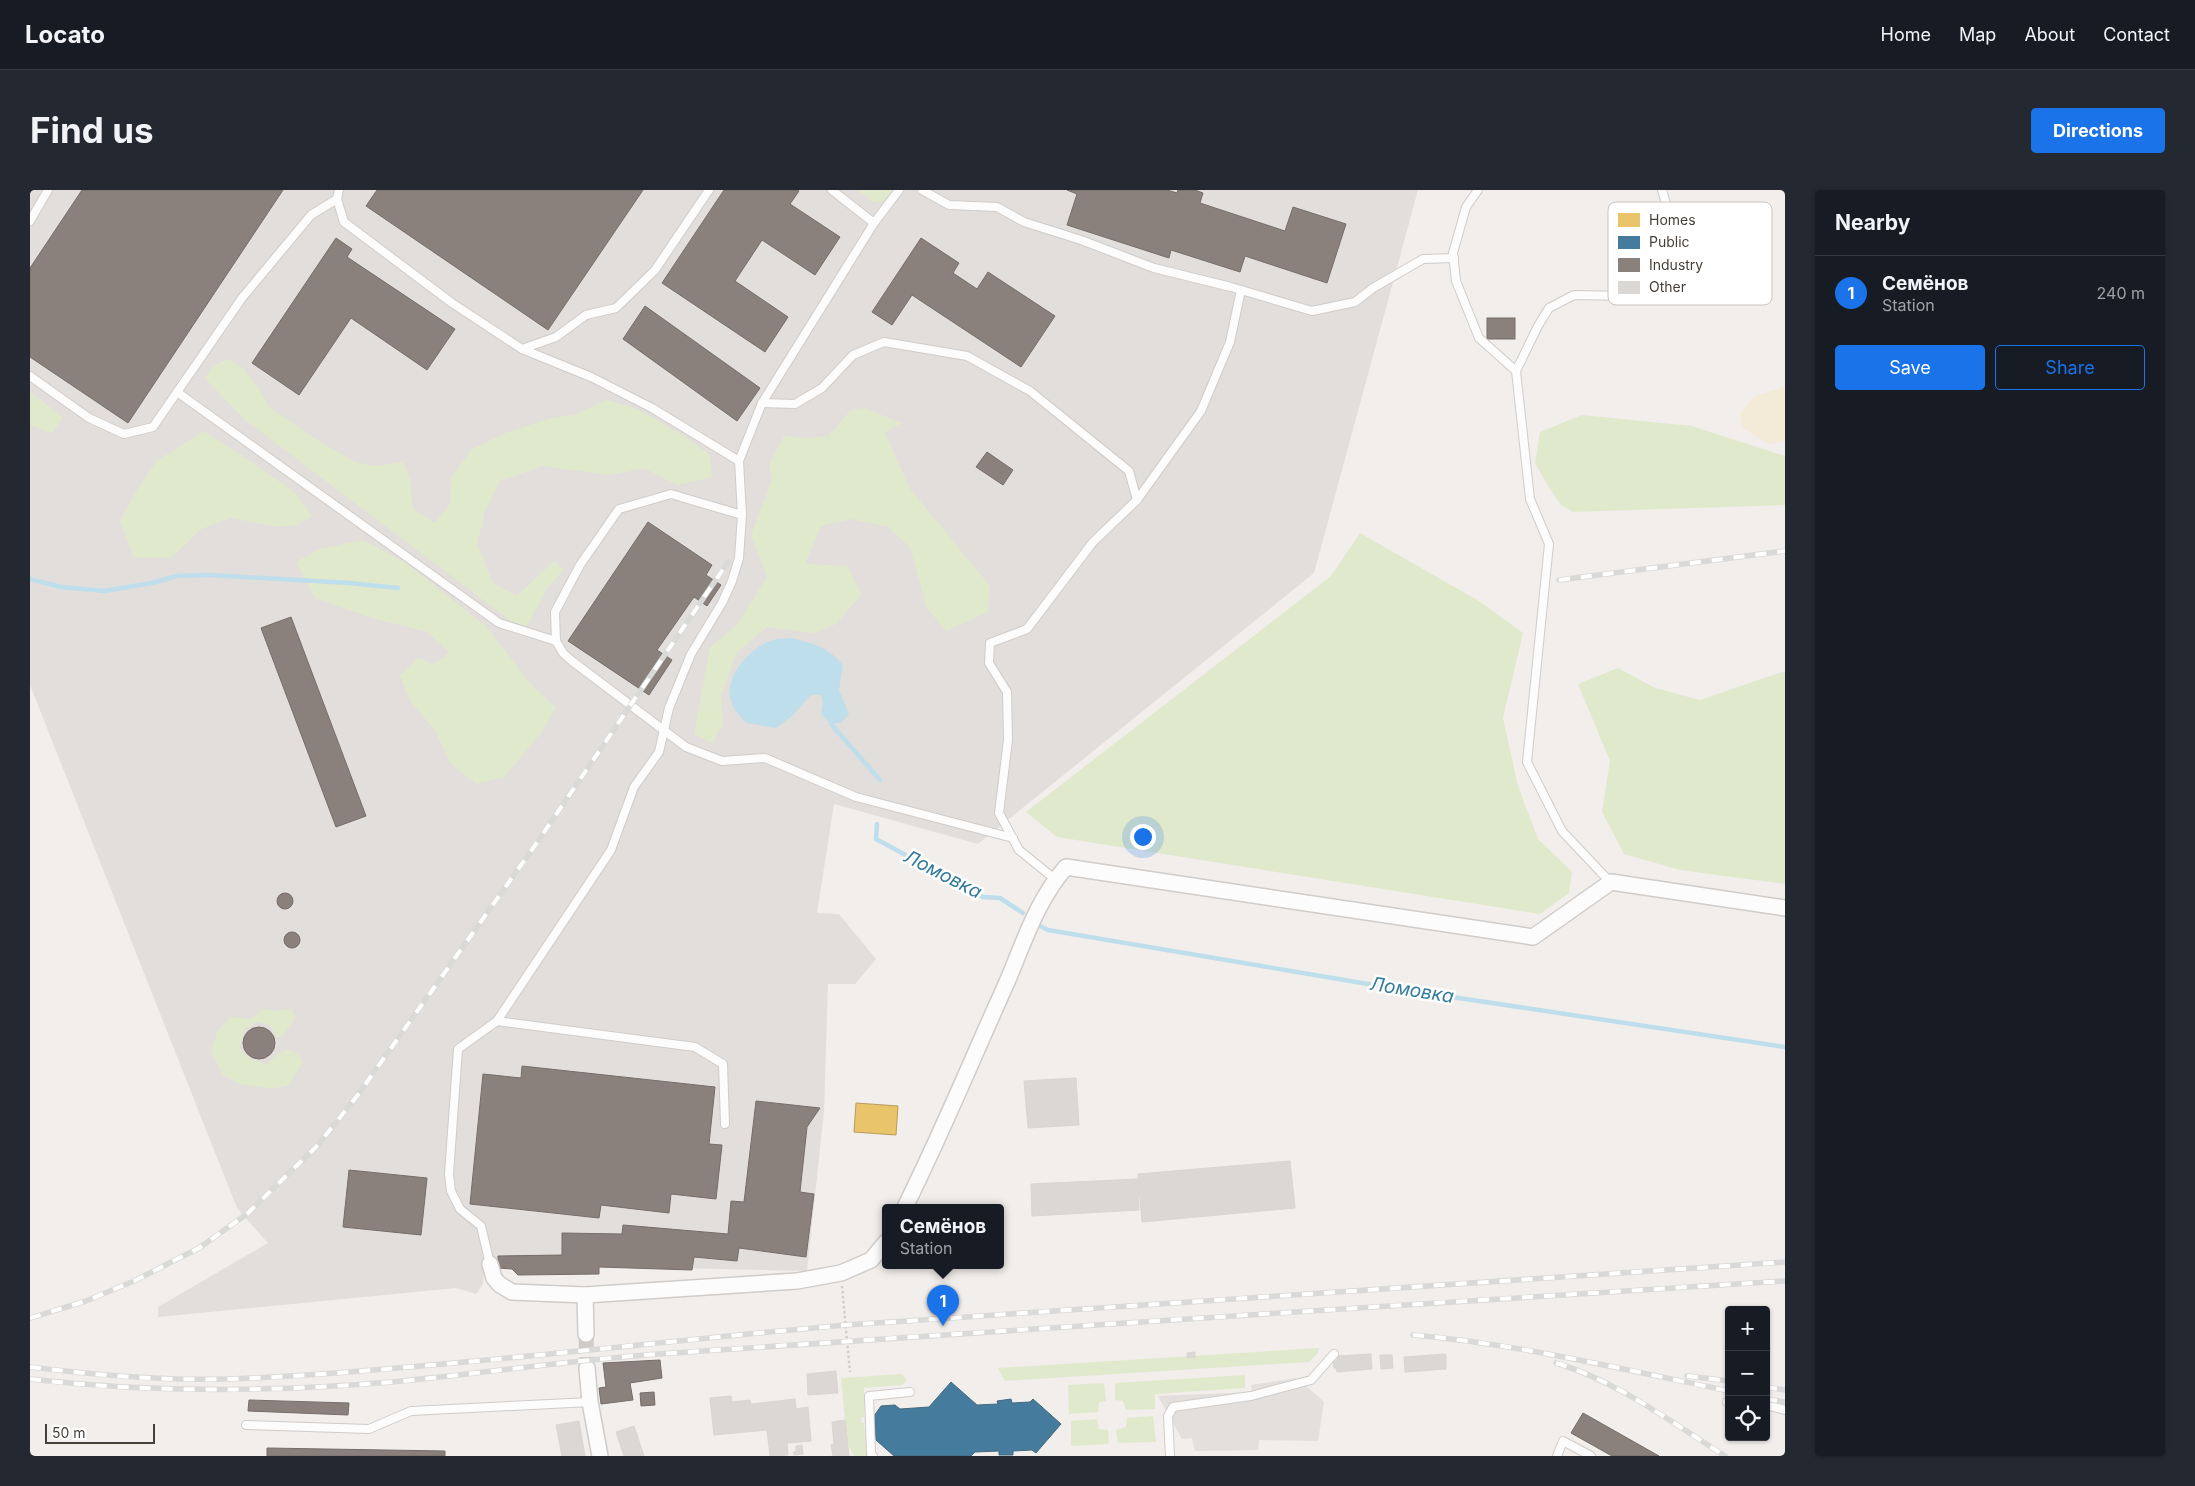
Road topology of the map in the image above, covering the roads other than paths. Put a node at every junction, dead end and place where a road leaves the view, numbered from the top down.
1 (48, 190) edge
2 (339, 190) edge
3 (709, 190) edge
4 (832, 190) edge
5 (899, 190) edge
6 (922, 190) edge
7 (1478, 190) edge
8 (337, 199) junction
9 (30, 221) edge
10 (874, 223) junction
11 (1454, 258) junction
12 (1241, 290) junction
13 (1608, 296) edge
14 (522, 349) junction
15 (1516, 371) junction
16 (30, 376) edge
17 (177, 392) junction
18 (762, 403) junction
19 (739, 461) junction
20 (1136, 500) junction
21 (742, 515) junction
22 (556, 641) junction
23 (663, 730) junction
24 (1012, 838) junction
25 (1056, 880) junction
26 (1611, 882) junction
27 (1785, 908) edge
28 (497, 1021) junction
29 (725, 1124) dead end
30 (907, 1204) edge
31 (882, 1247) edge
32 (490, 1264) joint
33 (585, 1295) junction
34 (586, 1334) tunnel mouth
35 (1334, 1354) dead end
36 (587, 1368) tunnel mouth
37 (910, 1392) dead end
38 (590, 1402) junction
39 (1770, 1406) edge
40 (1785, 1410) edge
41 (246, 1425) dead end
42 (600, 1456) edge
43 (873, 1456) edge
44 (1170, 1456) edge
45 (1557, 1456) edge
46 (1591, 1456) edge

1 - 9 lane
2 - 8 lane
3 - 14 lane
4 - 10 lane
5 - 10 lane
6 - 12 lane
7 - 11 lane
8 - 14 lane
8 - 17 lane
10 - 18 lane
11 - 12 lane
11 - 15 lane
12 - 20 lane
13 - 15 lane
14 - 19 lane
15 - 26 lane
16 - 17 lane
17 - 22 lane
18 - 19 lane
18 - 20 lane
19 - 21 lane
20 - 24 lane
21 - 22 lane
21 - 23 lane
22 - 23 lane
23 - 24 lane
23 - 28 lane
24 - 25 lane
25 - 26 street
25 - 30 street
26 - 27 street
28 - 29 lane
28 - 32 lane
31 - 33 street
32 - 33 street
33 - 34 street
35 - 44 lane
36 - 38 street
37 - 43 lane
38 - 41 lane
38 - 42 street
39 - 40 lane
45 - 46 lane

